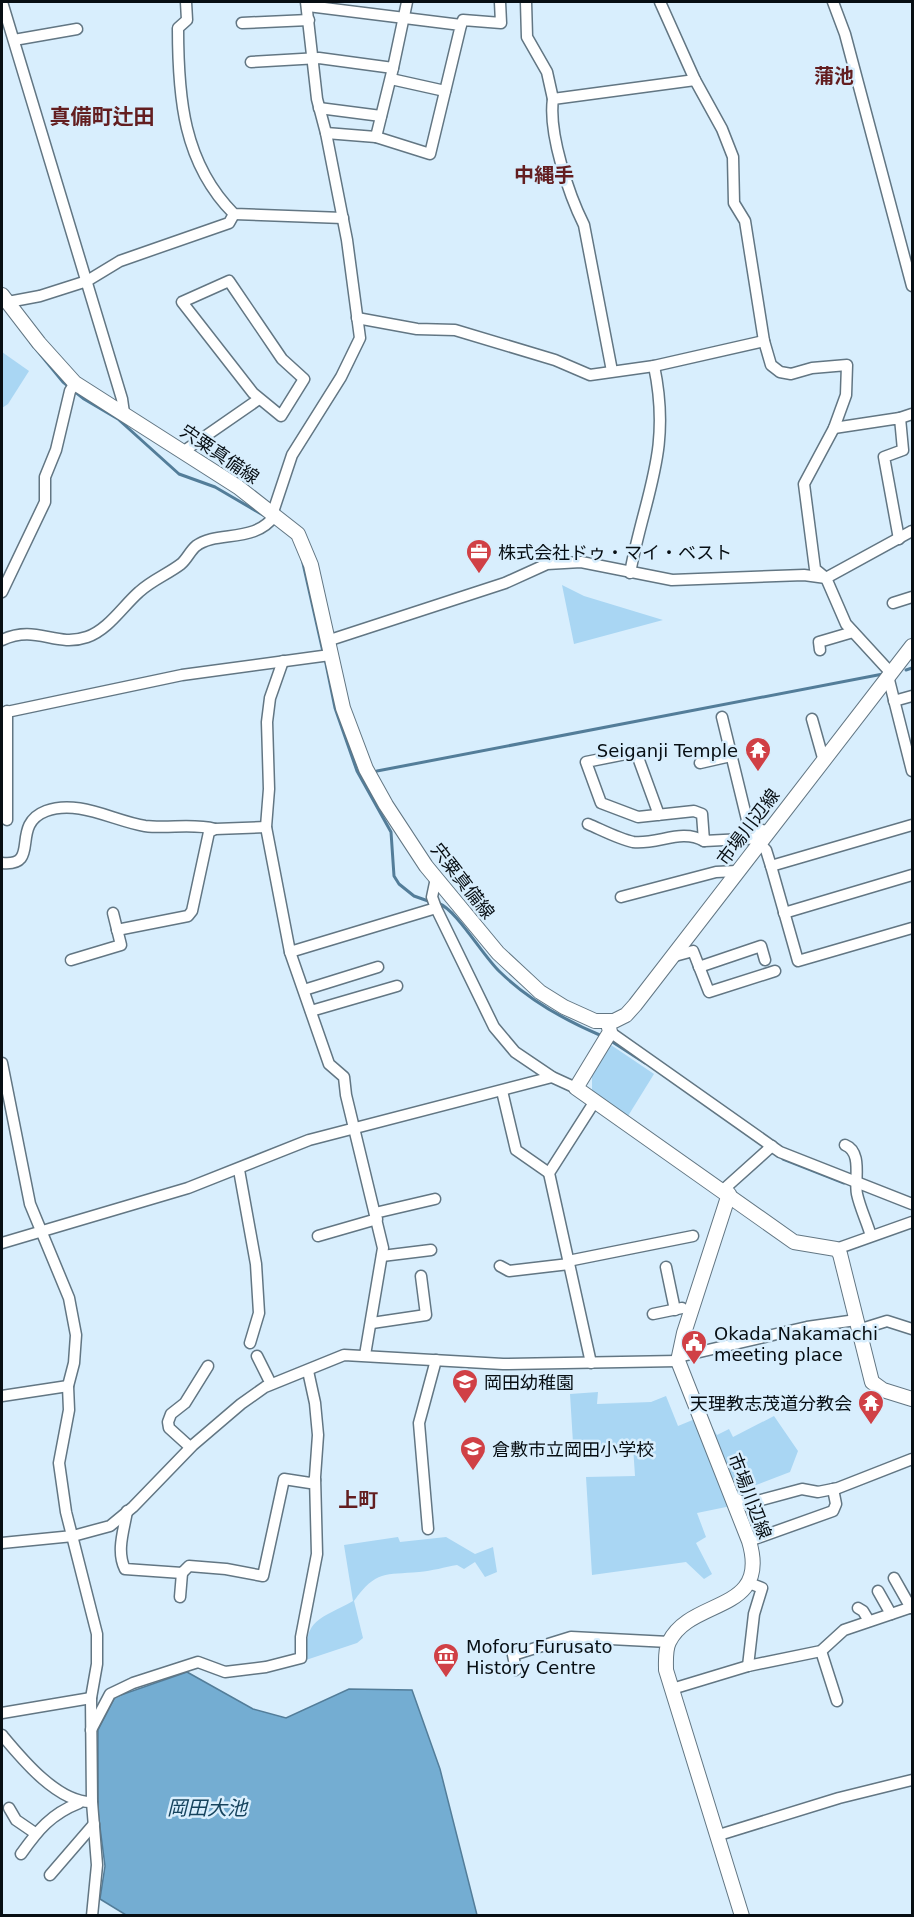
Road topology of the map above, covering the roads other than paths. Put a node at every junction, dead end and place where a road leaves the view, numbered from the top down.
1 (2, 2) edge
2 (186, 2) edge
3 (407, 2) edge
4 (500, 2) edge
5 (526, 2) edge
6 (660, 2) edge
7 (833, 2) edge
8 (307, 4) edge
9 (404, 18) junction
10 (309, 20) junction
11 (242, 23) dead end
12 (461, 25) junction
13 (77, 29) dead end
14 (14, 40) junction
15 (312, 59) junction
16 (251, 62) dead end
17 (392, 73) junction
18 (695, 80) junction
19 (445, 91) junction
20 (553, 99) junction
21 (319, 108) junction
22 (381, 116) junction
23 (326, 133) junction
24 (376, 137) junction
25 (234, 214) junction
26 (343, 218) junction
27 (87, 281) junction
28 (912, 286) edge
29 (4, 299) edge
30 (357, 318) junction
31 (764, 341) junction
32 (654, 366) junction
33 (612, 371) junction
34 (72, 387) junction
35 (259, 399) junction
36 (123, 413) junction
37 (912, 414) edge
38 (900, 418) junction
39 (834, 428) junction
40 (184, 451) junction
41 (273, 517) junction
42 (912, 531) edge
43 (899, 539) junction
44 (630, 573) junction
45 (826, 578) junction
46 (2, 592) edge
47 (912, 597) edge
48 (893, 603) dead end
49 (853, 633) junction
50 (2, 639) edge
51 (327, 641) junction
52 (912, 646) edge
53 (820, 650) dead end
54 (326, 656) junction
55 (283, 662) junction
56 (889, 675) junction
57 (912, 696) edge
58 (894, 700) junction
59 (4, 712) edge
60 (722, 717) dead end
61 (812, 719) dead end
62 (731, 756) junction
63 (823, 758) junction
64 (700, 763) dead end
65 (912, 771) edge
66 (659, 815) junction
67 (7, 820) dead end
68 (588, 825) dead end
69 (912, 825) edge
70 (266, 827) junction
71 (215, 829) junction
72 (763, 837) junction
73 (704, 841) junction
74 (2, 863) edge
75 (771, 866) junction
76 (737, 871) junction
77 (912, 875) edge
78 (436, 878) junction
79 (621, 897) dead end
80 (435, 904) junction
81 (113, 913) dead end
82 (784, 913) junction
83 (912, 928) edge
84 (117, 930) junction
85 (290, 952) junction
86 (670, 957) junction
87 (71, 960) dead end
88 (765, 960) dead end
89 (378, 967) dead end
90 (699, 967) junction
91 (775, 971) dead end
92 (398, 986) dead end
93 (304, 990) junction
94 (311, 1011) junction
95 (609, 1027) junction
96 (2, 1063) edge
97 (552, 1077) junction
98 (576, 1088) junction
99 (502, 1091) junction
100 (595, 1101) junction
101 (354, 1127) junction
102 (845, 1145) dead end
103 (770, 1149) junction
104 (238, 1170) junction
105 (549, 1173) junction
106 (857, 1186) junction
107 (726, 1192) junction
108 (435, 1199) dead end
109 (912, 1204) edge
110 (376, 1216) junction
111 (912, 1222) edge
112 (42, 1230) junction
113 (318, 1236) dead end
114 (693, 1236) dead end
115 (871, 1236) junction
116 (2, 1243) edge
117 (836, 1249) junction
118 (431, 1250) dead end
119 (382, 1256) junction
120 (568, 1263) junction
121 (500, 1266) dead end
122 (666, 1267) dead end
123 (421, 1276) dead end
124 (694, 1306) junction
125 (675, 1310) junction
126 (653, 1314) dead end
127 (372, 1323) junction
128 (857, 1325) junction
129 (912, 1329) edge
130 (250, 1343) dead end
131 (365, 1354) junction
132 (257, 1356) dead end
133 (678, 1359) junction
134 (436, 1360) junction
135 (591, 1362) junction
136 (208, 1366) dead end
137 (308, 1371) junction
138 (271, 1384) junction
139 (68, 1386) junction
140 (2, 1396) edge
141 (912, 1399) edge
142 (190, 1448) junction
143 (912, 1459) edge
144 (315, 1480) junction
145 (833, 1489) junction
146 (732, 1496) junction
147 (127, 1511) junction
148 (428, 1529) dead end
149 (73, 1536) junction
150 (748, 1541) junction
151 (2, 1543) edge
152 (182, 1573) junction
153 (894, 1578) dead end
154 (748, 1583) junction
155 (878, 1591) dead end
156 (180, 1597) dead end
157 (858, 1608) dead end
158 (912, 1608) edge
159 (891, 1614) junction
160 (869, 1621) junction
161 (669, 1642) junction
162 (821, 1651) junction
163 (748, 1666) junction
164 (516, 1670) dead end
165 (672, 1689) junction
166 (91, 1698) junction
167 (837, 1701) dead end
168 (2, 1713) edge
169 (90, 1730) junction
170 (2, 1735) edge
171 (912, 1780) edge
172 (92, 1802) junction
173 (79, 1803) junction
174 (9, 1808) dead end
175 (94, 1824) junction
176 (35, 1833) junction
177 (719, 1835) junction
178 (21, 1854) dead end
179 (50, 1875) dead end
180 (92, 1916) edge
181 (742, 1916) edge

1 - 14 street
2 - 25 street
3 - 9 street
4 - 12 street
5 - 20 street
6 - 18 street
7 - 28 street
8 - 9 street
8 - 10 street
9 - 12 street
9 - 17 street
10 - 11 street
10 - 15 street
12 - 19 street
13 - 14 street
14 - 27 street
15 - 16 street
15 - 17 street
15 - 21 street
17 - 19 street
17 - 22 street
18 - 20 street
18 - 31 street
19 - 24 street
20 - 33 street
21 - 22 street
21 - 23 street
22 - 24 street
23 - 24 street
23 - 26 street
25 - 26 street
25 - 27 street
26 - 30 street
27 - 29 street
27 - 36 street
29 - 34 main road, 宍粟真備線
30 - 33 street
30 - 41 street
31 - 32 street
31 - 39 street
32 - 33 street
32 - 44 street
34 - 36 main road, 宍粟真備線
34 - 46 street
35 - 35 street
35 - 40 street
36 - 40 main road, 宍粟真備線
37 - 38 street
38 - 39 street
38 - 43 street
39 - 45 street
40 - 41 main road, 宍粟真備線
41 - 50 street
41 - 51 main road, 宍粟真備線
42 - 43 street
43 - 45 street
44 - 45 street
44 - 51 street
45 - 49 street
47 - 48 street
49 - 53 street
49 - 56 street
51 - 54 main road, 宍粟真備線
52 - 56 main road, 市場川辺線
54 - 55 street
54 - 78 main road, 宍粟真備線
55 - 59 street
55 - 70 street
56 - 58 street
56 - 63 main road, 市場川辺線
57 - 58 street
58 - 65 street
59 - 67 street
60 - 62 street
61 - 63 street
62 - 64 street
62 - 72 street
63 - 72 main road, 市場川辺線
66 - 66 street
66 - 73 street
68 - 73 street
69 - 75 street
70 - 71 street
70 - 85 street
71 - 74 street
71 - 84 street
72 - 73 street
72 - 75 street
72 - 76 main road, 市場川辺線
75 - 82 street
76 - 79 street
76 - 86 main road, 市場川辺線
77 - 82 street
78 - 80 street
78 - 95 main road, 宍粟真備線
80 - 85 street
80 - 97 street
81 - 84 street
82 - 83 street
84 - 87 street
85 - 93 street
86 - 90 street
86 - 95 main road, 市場川辺線
88 - 90 street
89 - 93 street
90 - 91 street
92 - 94 street
93 - 94 street
94 - 101 street
95 - 98 main road
95 - 103 street
96 - 112 street
97 - 98 street
97 - 99 street
98 - 100 main road
99 - 101 street
99 - 105 street
100 - 105 street
100 - 107 main road
101 - 104 street
101 - 110 street
102 - 106 street
103 - 106 street
103 - 107 street
104 - 112 street
104 - 130 street
105 - 120 street
106 - 109 street
106 - 115 street
107 - 117 main road
107 - 124 main road
108 - 110 street
110 - 113 street
110 - 119 street
111 - 115 street
112 - 116 street
112 - 139 street
114 - 120 street
115 - 117 street
117 - 128 main road
118 - 119 street
119 - 127 street
120 - 121 street
120 - 135 street
122 - 125 street
123 - 127 street
124 - 125 street
124 - 133 main road
125 - 126 street
127 - 131 street
128 - 129 street
128 - 133 street
128 - 141 main road
131 - 134 street
131 - 137 street
132 - 138 street
133 - 135 street
133 - 146 main road, 市場川辺線
134 - 135 street
134 - 148 street
136 - 142 street
137 - 138 street
137 - 144 street
138 - 142 street
139 - 140 street
139 - 149 street
142 - 147 street
143 - 145 street
144 - 152 street
144 - 169 street
145 - 146 street
145 - 150 street
146 - 150 main road, 市場川辺線
147 - 149 street
147 - 152 street
149 - 151 street
149 - 166 street
150 - 154 main road, 市場川辺線
152 - 156 street
153 - 158 street
154 - 161 main road
154 - 163 street
155 - 159 street
157 - 160 street
158 - 159 street
159 - 160 street
160 - 162 street
161 - 164 street
161 - 165 main road
162 - 163 street
162 - 167 street
163 - 165 street
165 - 177 main road
166 - 168 street
166 - 169 street
169 - 172 street
170 - 173 street
171 - 177 street
172 - 173 street
172 - 175 street
173 - 176 street
174 - 176 street
175 - 179 street
175 - 180 street
176 - 178 street
177 - 181 main road

